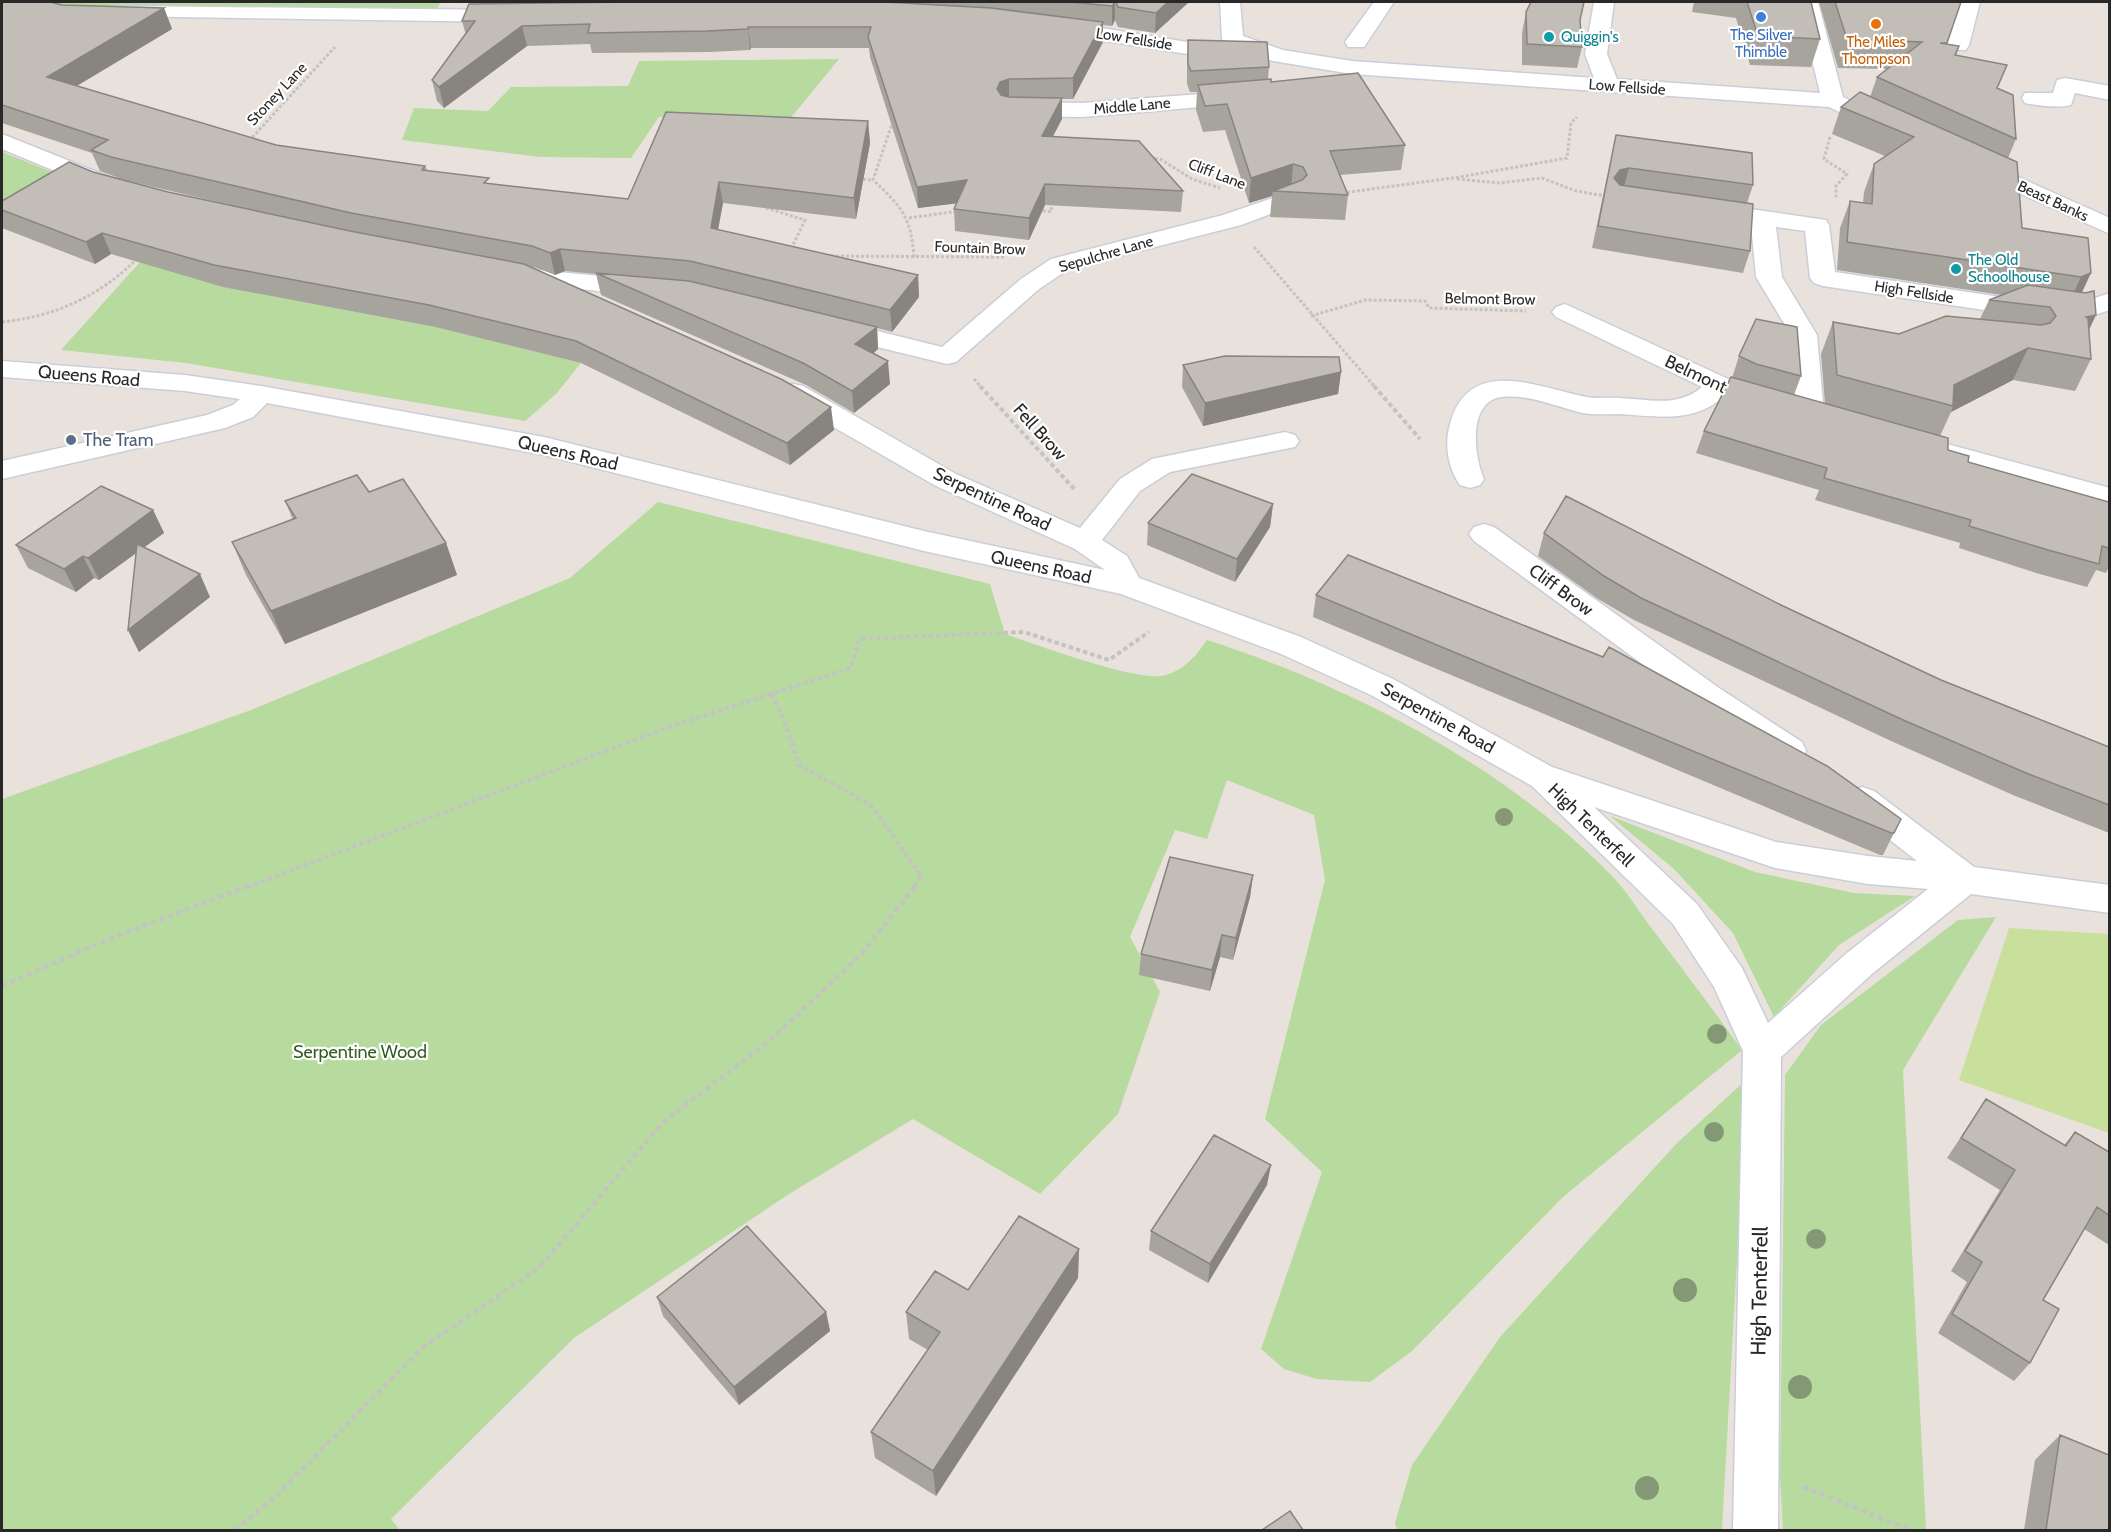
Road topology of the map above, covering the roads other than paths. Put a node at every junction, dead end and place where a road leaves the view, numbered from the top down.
1 (1230, 2) edge
2 (1384, 2) edge
3 (1604, 2) edge
4 (1808, 2) edge
5 (1971, 2) edge
6 (95, 12) edge
7 (527, 15) edge
8 (1041, 25) edge
9 (1356, 42) dead end
10 (1958, 45) edge
11 (1187, 48) edge
12 (1359, 67) junction
13 (1328, 85) edge
14 (1617, 86) junction
15 (2109, 93) edge
16 (1263, 96) edge
17 (2033, 98) dead end
18 (1839, 105) junction
19 (1010, 109) edge
20 (1907, 135) edge
21 (2, 141) edge
22 (1960, 158) edge
23 (132, 192) edge
24 (1290, 199) edge
25 (1722, 212) edge
26 (1763, 218) junction
27 (2109, 227) edge
28 (670, 291) edge
29 (2109, 301) edge
30 (602, 307) edge
31 (1565, 312) road end
32 (807, 322) edge
33 (2, 369) edge
34 (774, 383) edge
35 (1720, 386) junction
36 (261, 394) junction
37 (1900, 440) edge
38 (1286, 441) dead end
39 (2, 470) edge
40 (1470, 479) dead end
41 (2109, 498) edge
42 (1484, 534) dead end
43 (1085, 542) junction
44 (1127, 585) junction
45 (1812, 766) edge
46 (1540, 776) junction
47 (1840, 785) edge
48 (1965, 879) junction
49 (2109, 899) edge
50 (1762, 1051) junction
51 (1755, 1530) edge

1 - 12 street, Low Fellside
2 - 9 street
3 - 14 street
4 - 18 street
5 - 10 street
6 - 7 street
8 - 11 street, Low Fellside
12 - 13 street
12 - 14 street, Low Fellside
14 - 18 street, Low Fellside
15 - 17 street
16 - 19 street, Middle Lane
18 - 20 street
21 - 23 street
22 - 27 street, Beast Banks
24 - 32 street, Sepulchre Lane
25 - 26 street, High Fellside
26 - 29 street, High Fellside
26 - 35 street, Belmont
28 - 30 street
31 - 35 street, Belmont
33 - 36 street, Queens Road
34 - 43 street, Serpentine Road
35 - 40 street
36 - 39 street
36 - 44 street, Queens Road
37 - 41 street
38 - 43 street
42 - 45 street, Cliff Brow
43 - 44 street, Serpentine Road
44 - 46 street, Serpentine Road
46 - 48 street, Serpentine Road
46 - 50 street, High Tenterfell
47 - 48 street
48 - 49 street, Serpentine Road
48 - 50 street
50 - 51 street, High Tenterfell

